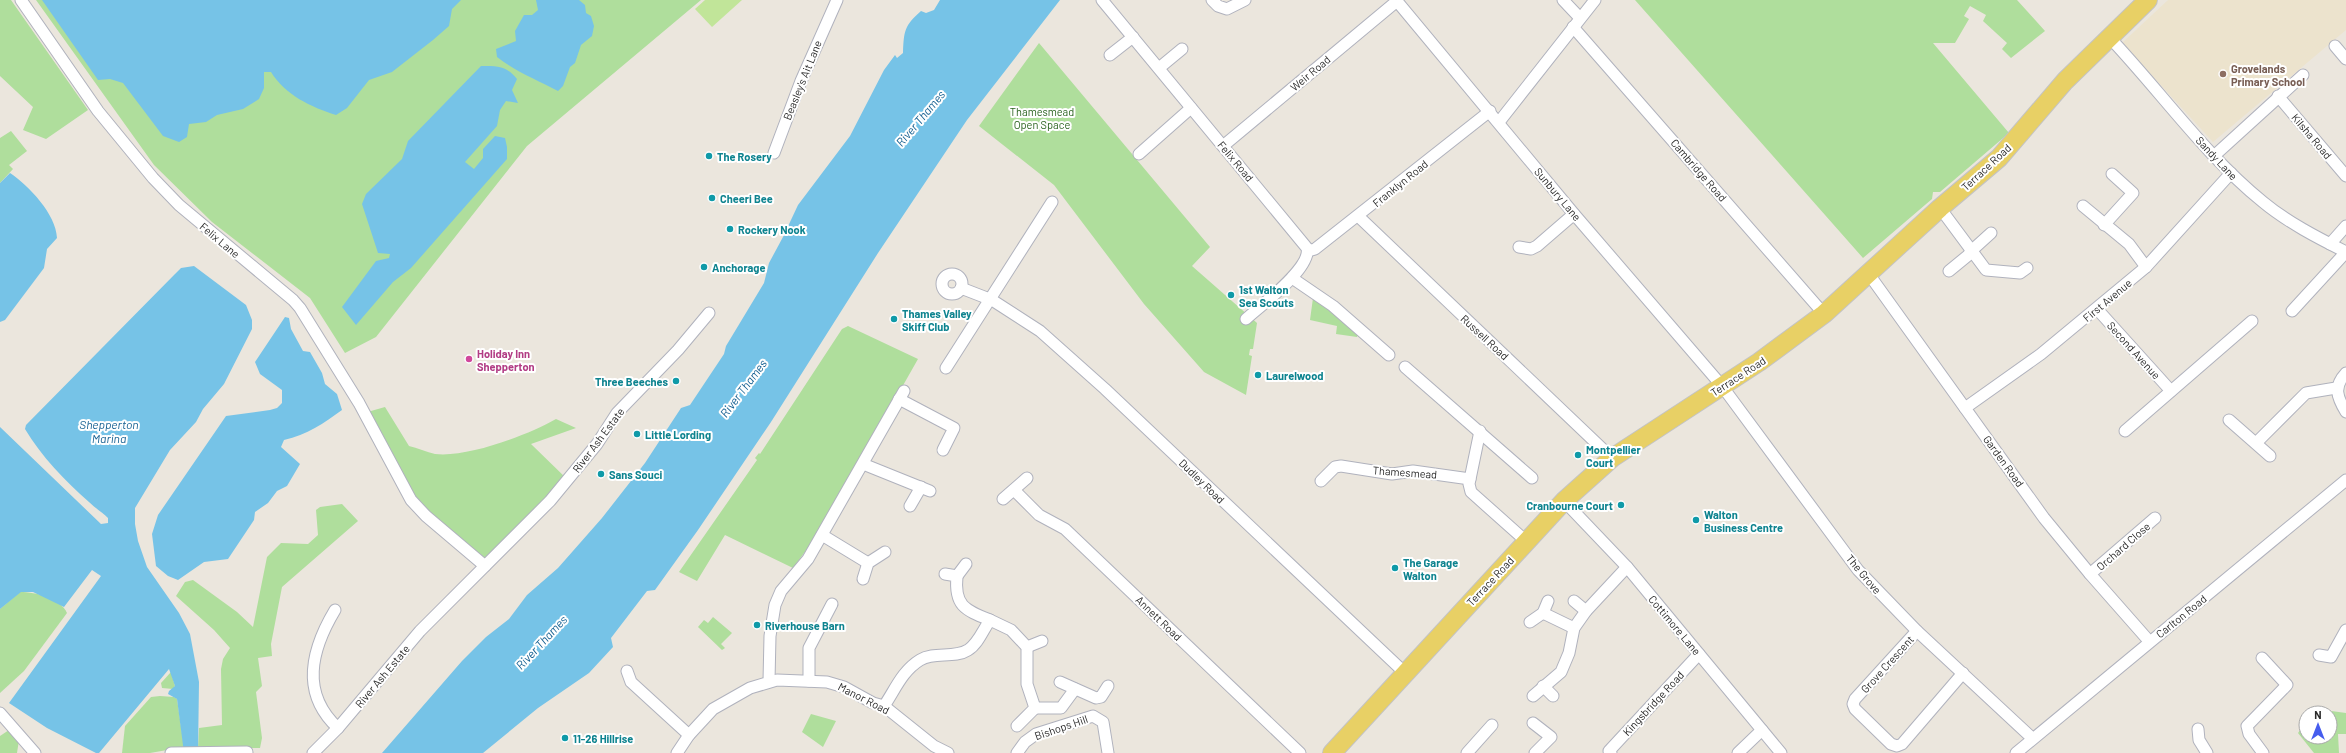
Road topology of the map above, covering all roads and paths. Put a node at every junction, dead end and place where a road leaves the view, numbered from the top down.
1 (21, 0) edge
2 (1212, 0) edge
3 (1245, 0) edge
4 (1396, 0) edge
5 (1563, 0) edge
6 (1595, 0) edge
7 (2148, 0) edge
8 (1104, 1) edge
9 (832, 2) edge
10 (1580, 18) junction
11 (1573, 27) junction
12 (1133, 37) junction
13 (2110, 38) junction
14 (2334, 46) dead end
15 (1182, 49) dead end
16 (1110, 55) dead end
17 (2346, 59) edge
18 (1159, 68) junction
19 (2303, 74) dead end
20 (2278, 96) junction
21 (1191, 108) junction
22 (1490, 111) junction
23 (1499, 122) junction
24 (1223, 146) junction
25 (774, 153) dead end
26 (1139, 154) dead end
27 (2215, 155) junction
28 (2231, 173) junction
29 (2112, 174) dead end
30 (2346, 176) edge
31 (1052, 202) dead end
32 (2083, 206) dead end
33 (1940, 208) junction
34 (1574, 214) junction
35 (1358, 216) junction
36 (2104, 225) junction
37 (2346, 226) edge
38 (1991, 233) dead end
39 (2330, 244) junction
40 (1519, 247) dead end
41 (1308, 251) junction
42 (1971, 252) junction
43 (2346, 252) edge
44 (2146, 267) junction
45 (2027, 268) dead end
46 (1949, 270) dead end
47 (1868, 273) junction
48 (1292, 278) junction
49 (961, 288) dead end
50 (992, 300) junction
51 (2097, 309) junction
52 (2292, 312) dead end
53 (709, 313) dead end
54 (1824, 314) junction
55 (1246, 319) dead end
56 (2252, 321) dead end
57 (1389, 355) dead end
58 (946, 368) dead end
59 (1405, 368) dead end
60 (2346, 373) edge
61 (1722, 386) junction
62 (2336, 388) junction
63 (2171, 392) junction
64 (1965, 408) junction
65 (2346, 412) edge
66 (2229, 420) dead end
67 (1480, 431) junction
68 (2126, 431) dead end
69 (2256, 443) junction
70 (943, 450) dead end
71 (2270, 456) dead end
72 (1612, 458) junction
73 (863, 464) junction
74 (1027, 478) dead end
75 (1532, 478) dead end
76 (1470, 479) junction
77 (2346, 480) edge
78 (1321, 481) dead end
79 (1014, 490) junction
80 (1003, 499) dead end
81 (1564, 501) junction
82 (910, 506) dead end
83 (2155, 518) dead end
84 (822, 535) junction
85 (1526, 542) junction
86 (885, 552) dead end
87 (868, 562) junction
88 (966, 564) dead end
89 (485, 566) junction
90 (1627, 567) junction
91 (944, 574) dead end
92 (2090, 574) junction
93 (957, 576) junction
94 (863, 579) dead end
95 (1548, 601) dead end
96 (1574, 601) dead end
97 (832, 604) dead end
98 (335, 610) dead end
99 (1586, 611) junction
100 (1543, 613) junction
101 (990, 620) junction
102 (1530, 622) dead end
103 (1574, 628) junction
104 (2346, 630) edge
105 (1917, 631) junction
106 (1042, 641) dead end
107 (2149, 641) junction
108 (1027, 647) junction
109 (1699, 654) junction
110 (2319, 655) dead end
111 (2262, 658) dead end
112 (627, 671) dead end
113 (1405, 673) junction
114 (1963, 673) junction
115 (769, 681) junction
116 (809, 681) junction
117 (1060, 682) dead end
118 (1108, 686) dead end
119 (1543, 686) junction
120 (1075, 689) junction
121 (1533, 696) dead end
122 (1553, 696) dead end
123 (884, 706) junction
124 (1035, 708) junction
125 (0, 713) edge
126 (1533, 723) dead end
127 (1017, 726) dead end
128 (1492, 726) dead end
129 (338, 728) junction
130 (2198, 729) dead end
131 (1762, 730) junction
132 (689, 735) junction
133 (2032, 738) junction
134 (682, 751) edge
135 (210, 752) edge
136 (247, 752) edge
137 (2262, 752) edge
138 (36, 753) edge
139 (173, 753) edge
140 (313, 753) edge
141 (948, 753) edge
142 (1017, 753) edge
143 (1108, 753) edge
144 (1300, 753) edge
145 (1332, 753) edge
146 (1467, 753) edge
147 (1535, 753) edge
148 (1611, 753) edge
149 (1738, 753) edge
150 (1781, 753) edge
151 (2016, 753) edge
152 (2207, 753) edge

1 - 89 street, Felix Lane
2 - 3 street
4 - 22 street, Sunbury Lane
4 - 24 street, Weir Road
5 - 10 street
6 - 10 street
7 - 13 main road, Terrace Road
8 - 12 street, Felix Road
9 - 25 street, Beasley's Ait Lane
10 - 11 street
11 - 23 street
11 - 54 street, Cambridge Road
12 - 16 street
12 - 18 street, Felix Road
13 - 27 street, Sandy Lane
13 - 33 main road, Terrace Road
14 - 17 street
15 - 18 street
18 - 21 street, Felix Road
19 - 20 street
20 - 27 street
20 - 30 street, Kilsha Road
21 - 24 street, Felix Road
21 - 26 street
22 - 23 street, Sunbury Lane
22 - 35 street, Franklyn Road
23 - 34 street, Sunbury Lane
24 - 41 street, Felix Road
27 - 28 street, Sandy Lane
28 - 39 street, Sandy Lane
28 - 44 street, First Avenue
29 - 36 street
31 - 50 street
32 - 36 street
33 - 42 street
33 - 47 main road, Terrace Road
34 - 40 street
34 - 61 street, Sunbury Lane
35 - 41 street, Franklyn Road
35 - 72 street, Russell Road
36 - 44 street
37 - 39 street
38 - 42 street
39 - 43 street, Sandy Lane
41 - 48 street
42 - 45 street
42 - 46 street
43 - 52 street
44 - 51 street, First Avenue
47 - 54 main road, Terrace Road
47 - 64 street, Garden Road
48 - 55 street
48 - 57 street
49 - 50 street, Dudley Road
50 - 58 street
50 - 113 street, Dudley Road
51 - 63 street, Second Avenue
51 - 64 street, First Avenue
53 - 89 street, River Ash Estate
54 - 61 main road, Terrace Road
56 - 63 street
59 - 67 street
60 - 62 street
61 - 72 main road, Terrace Road
61 - 105 street, The Grove
62 - 65 street
62 - 69 street
63 - 68 street
64 - 92 street, Garden Road
66 - 69 street
67 - 75 street
67 - 76 street
69 - 71 street
70 - 73 street
72 - 81 main road, Terrace Road
73 - 82 street
73 - 84 street
74 - 79 street
76 - 78 street, Thamesmead
76 - 85 street
77 - 107 street, Carlton Road
79 - 80 street
79 - 144 street, Annett Road
81 - 85 main road, Terrace Road
81 - 90 street, Cottimore Lane
83 - 92 street, Orchard Close
84 - 87 street
84 - 115 street
85 - 113 main road, Terrace Road
86 - 87 street
87 - 94 street
88 - 93 street
89 - 129 street, River Ash Estate
90 - 99 street
90 - 109 street, Cottimore Lane
91 - 93 street
92 - 107 street, Garden Road
93 - 101 street
95 - 100 street
96 - 99 street
97 - 116 street
98 - 129 street
99 - 103 street
100 - 102 street
100 - 103 street
101 - 108 street
101 - 123 street
103 - 119 street
104 - 110 street
105 - 114 street, The Grove
105 - 114 street, Grove Crescent
106 - 108 street
107 - 133 street, Carlton Road
108 - 124 street
109 - 131 street, Cottimore Lane
109 - 148 street, Kingsbridge Road
111 - 137 street
112 - 132 street
113 - 145 main road, Terrace Road
114 - 133 street, The Grove
115 - 116 street, Manor Road
115 - 132 street, Manor Road
116 - 123 street, Manor Road
117 - 120 street
118 - 120 street
119 - 121 street
119 - 122 street
120 - 124 street
123 - 141 street, Manor Road
124 - 127 street
125 - 138 street
126 - 147 street
128 - 146 street
129 - 140 street, River Ash Estate
130 - 152 street
131 - 149 street
131 - 150 street, Cottimore Lane
132 - 134 street, Manor Road
133 - 151 street, Carlton Road
135 - 136 street
135 - 139 street
142 - 143 street, Bishops Hill

